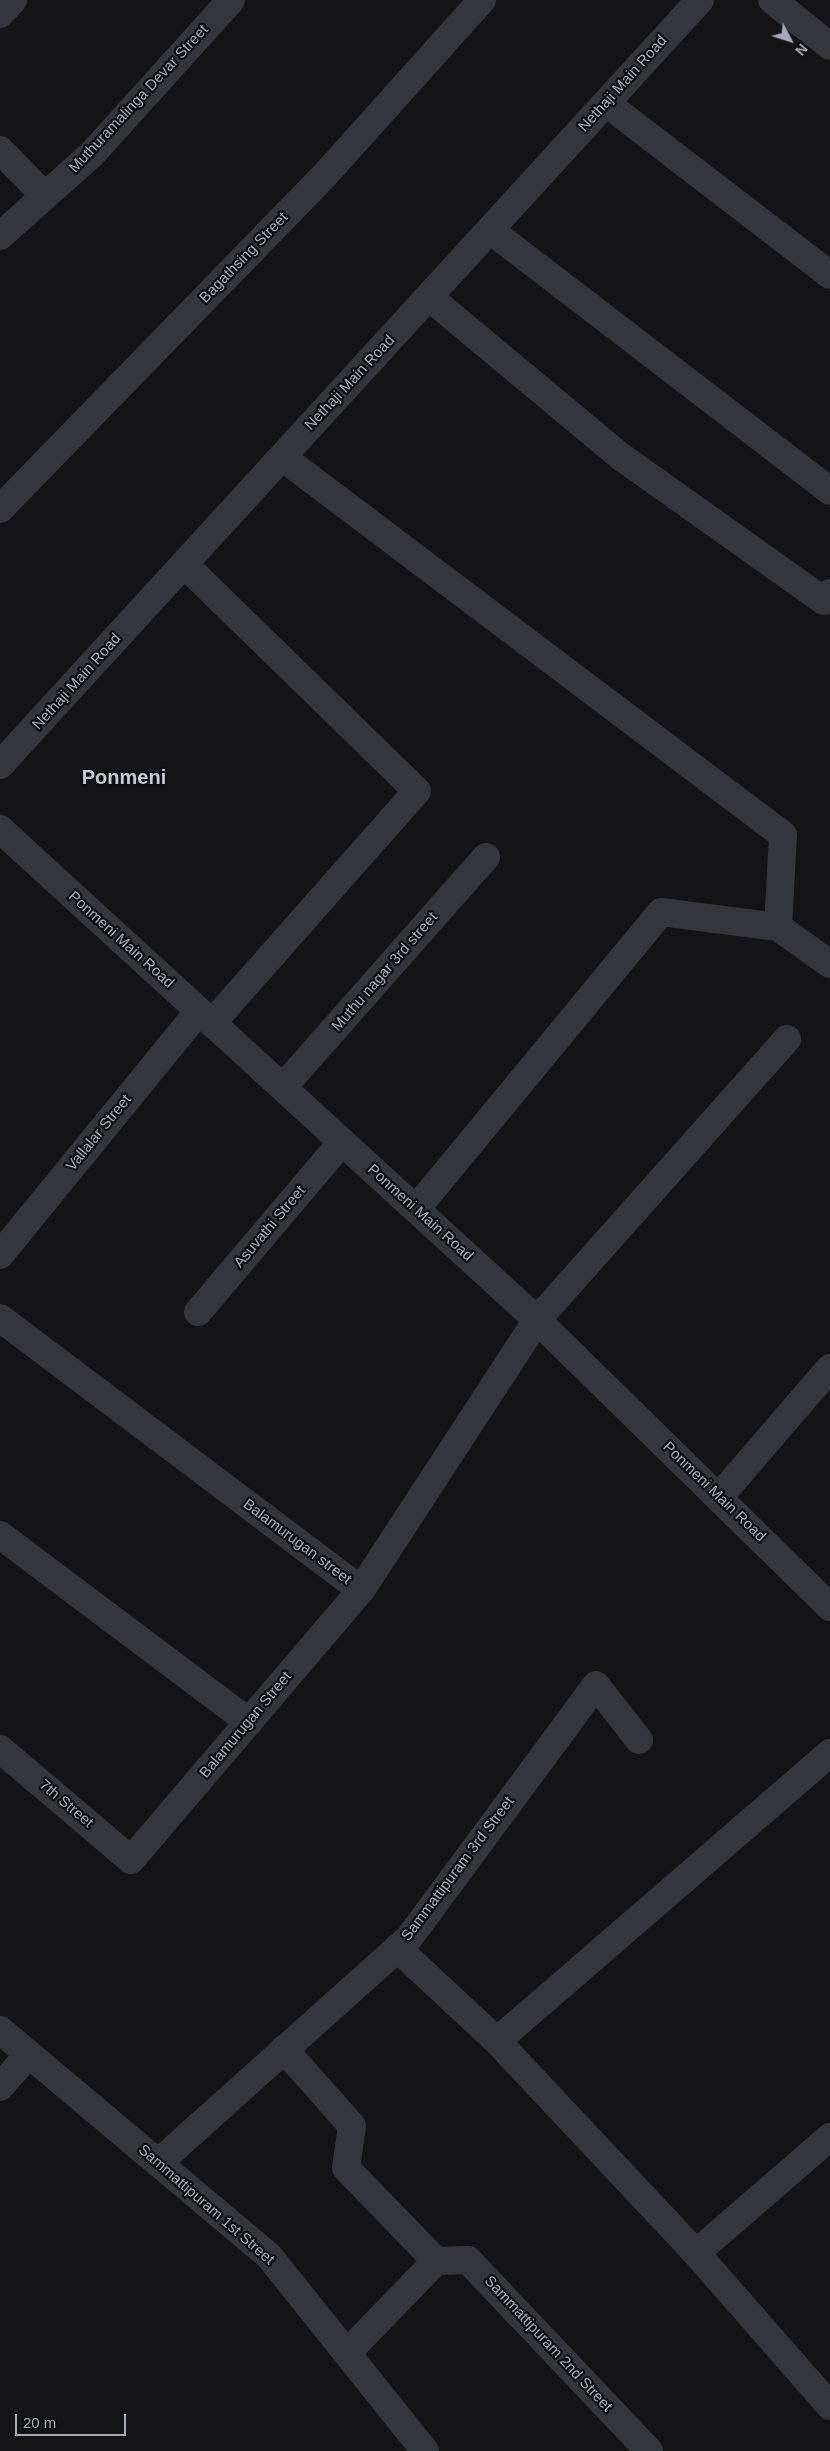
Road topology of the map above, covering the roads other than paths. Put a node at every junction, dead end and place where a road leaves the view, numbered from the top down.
1 (13, 0) edge
2 (231, 0) edge
3 (482, 0) edge
4 (700, 0) edge
5 (772, 0) edge
6 (0, 14) edge
7 (830, 46) edge
8 (606, 103) junction
9 (0, 150) edge
10 (45, 196) junction
11 (490, 230) junction
12 (0, 236) edge
13 (830, 275) edge
14 (429, 297) junction
15 (282, 457) junction
16 (830, 492) edge
17 (0, 509) edge
18 (184, 564) junction
19 (830, 593) edge
20 (0, 765) edge
21 (0, 829) edge
22 (486, 858) dead end
23 (778, 927) junction
24 (830, 964) edge
25 (205, 1017) junction
26 (787, 1039) dead end
27 (283, 1088) junction
28 (342, 1142) junction
29 (416, 1209) junction
30 (0, 1255) edge
31 (198, 1312) dead end
32 (0, 1318) edge
33 (537, 1320) junction
34 (830, 1368) edge
35 (719, 1497) junction
36 (0, 1534) edge
37 (361, 1590) junction
38 (830, 1607) edge
39 (248, 1722) junction
40 (639, 1740) dead end
41 (0, 1749) edge
42 (830, 1753) edge
43 (131, 1860) joint
44 (397, 1948) junction
45 (0, 2030) edge
46 (497, 2041) junction
47 (284, 2049) junction
48 (29, 2054) junction
49 (0, 2087) edge
50 (830, 2137) edge
51 (158, 2163) junction
52 (696, 2253) junction
53 (436, 2261) junction
54 (347, 2353) junction
55 (830, 2406) edge
56 (425, 2451) edge
57 (649, 2451) edge

1 - 6 street
2 - 10 street, Muthuramalinga Devar Street
3 - 17 street, Bagathsing Street
4 - 8 street, Nethaji Main Road
5 - 7 street
8 - 11 street, Nethaji Main Road
8 - 13 street
9 - 10 street
10 - 12 street, Muthuramalinga Devar Street
11 - 14 street, Nethaji Main Road
11 - 16 street
14 - 15 street, Nethaji Main Road
14 - 19 street
15 - 18 street, Nethaji Main Road
15 - 23 street
18 - 20 street, Nethaji Main Road
18 - 25 street, Vallalar Street
21 - 25 street, Ponmeni Main Road
22 - 27 street, Muthu nagar 3rd street
23 - 24 street
23 - 29 street
25 - 27 street, Ponmeni Main Road
25 - 30 street, Vallalar Street
26 - 33 street, Balamurugan street
27 - 28 street, Ponmeni Main Road
28 - 29 street, Ponmeni Main Road
28 - 31 street, Asuvathi Street
29 - 33 street, Ponmeni Main Road
32 - 37 street, Balamurugan street
33 - 35 street, Ponmeni Main Road
33 - 37 street, Balamurugan street
34 - 35 street
35 - 38 street, Ponmeni Main Road
36 - 39 street
37 - 39 street, Balamurugan Street
39 - 43 street, Balamurugan Street
40 - 44 street, Sammattipuram 3rd Street
41 - 43 street, 7th Street
42 - 46 street
44 - 46 street
44 - 47 street, Sammattipuram 3rd Street
45 - 48 street, Sammattipuram 1st Street
46 - 52 street
47 - 51 street, Sammattipuram 3rd Street
47 - 53 street
48 - 49 street
48 - 51 street, Sammattipuram 1st Street
50 - 52 street
51 - 54 street, Sammattipuram 1st Street
52 - 55 street
53 - 54 street
53 - 57 street, Sammattipuram 2nd Street
54 - 56 street, Sammattipuram 1st Street

